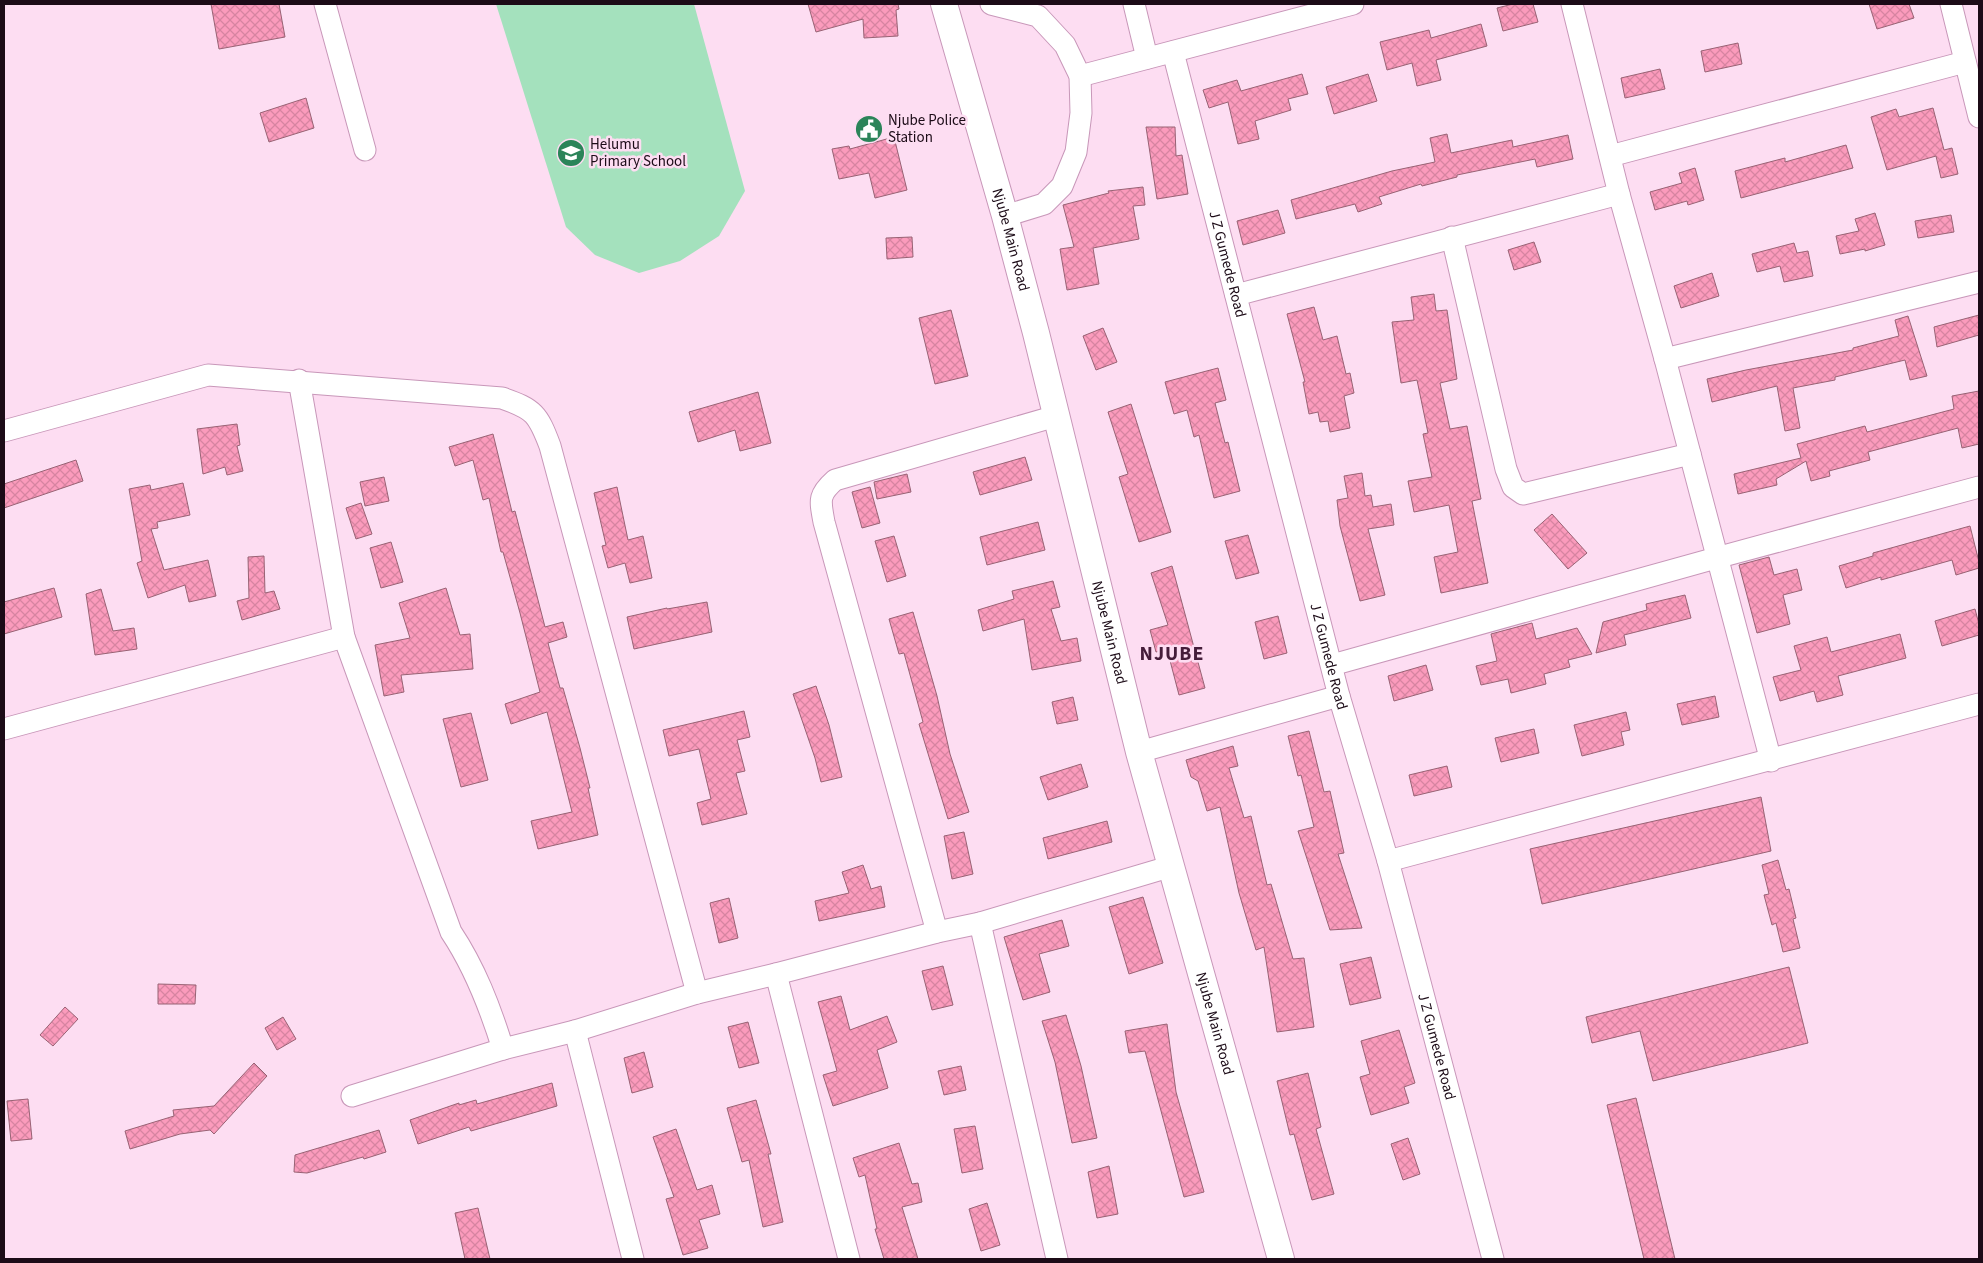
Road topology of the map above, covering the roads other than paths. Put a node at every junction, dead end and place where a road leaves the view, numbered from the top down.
1 (325, 4) edge
2 (945, 4) edge
3 (991, 4) edge
4 (1134, 4) edge
5 (1353, 4) edge
6 (1572, 4) edge
7 (1951, 4) edge
8 (1172, 52) junction
9 (1148, 58) junction
10 (1964, 62) junction
11 (1080, 76) junction
12 (1979, 117) edge
13 (365, 150) dead end
14 (1610, 156) junction
15 (1619, 194) junction
16 (1005, 216) junction
17 (1452, 236) junction
18 (1979, 282) edge
19 (1236, 295) junction
20 (1665, 359) junction
21 (299, 380) junction
22 (1056, 416) junction
23 (4, 431) edge
24 (1690, 454) junction
25 (1979, 487) edge
26 (1716, 558) junction
27 (344, 637) junction
28 (1332, 666) junction
29 (1339, 696) junction
30 (1979, 704) edge
31 (4, 729) edge
32 (1139, 752) junction
33 (1771, 761) junction
34 (1388, 861) junction
35 (1172, 866) junction
36 (980, 923) junction
37 (937, 932) junction
38 (776, 974) junction
39 (697, 993) junction
40 (575, 1030) junction
41 (503, 1049) junction
42 (352, 1096) dead end
43 (633, 1259) edge
44 (848, 1259) edge
45 (1057, 1259) edge
46 (1281, 1259) edge
47 (1493, 1259) edge

1 - 13 street
2 - 16 street, Njube Main Road
3 - 11 street
4 - 9 street
5 - 8 street
6 - 14 street
7 - 10 street
8 - 9 street
8 - 19 street, J Z Gumede Road
9 - 11 street
10 - 12 street
10 - 14 street
11 - 16 street
14 - 15 street
15 - 17 street
15 - 20 street
16 - 22 street, Njube Main Road
17 - 19 street
17 - 24 street
18 - 20 street
19 - 28 street, J Z Gumede Road
20 - 24 street
21 - 23 street
21 - 27 street
21 - 39 street
22 - 32 street, Njube Main Road
22 - 37 street
24 - 26 street
25 - 26 street
26 - 28 street
26 - 33 street
27 - 31 street
27 - 41 street
28 - 29 street, J Z Gumede Road
29 - 32 street
29 - 34 street, J Z Gumede Road
30 - 33 street
32 - 35 street, Njube Main Road
33 - 34 street
34 - 47 street, J Z Gumede Road
35 - 36 street
35 - 46 street, Njube Main Road
36 - 37 street
36 - 45 street
37 - 38 street
38 - 39 street
38 - 44 street
39 - 40 street
40 - 41 street
40 - 43 street
41 - 42 street

